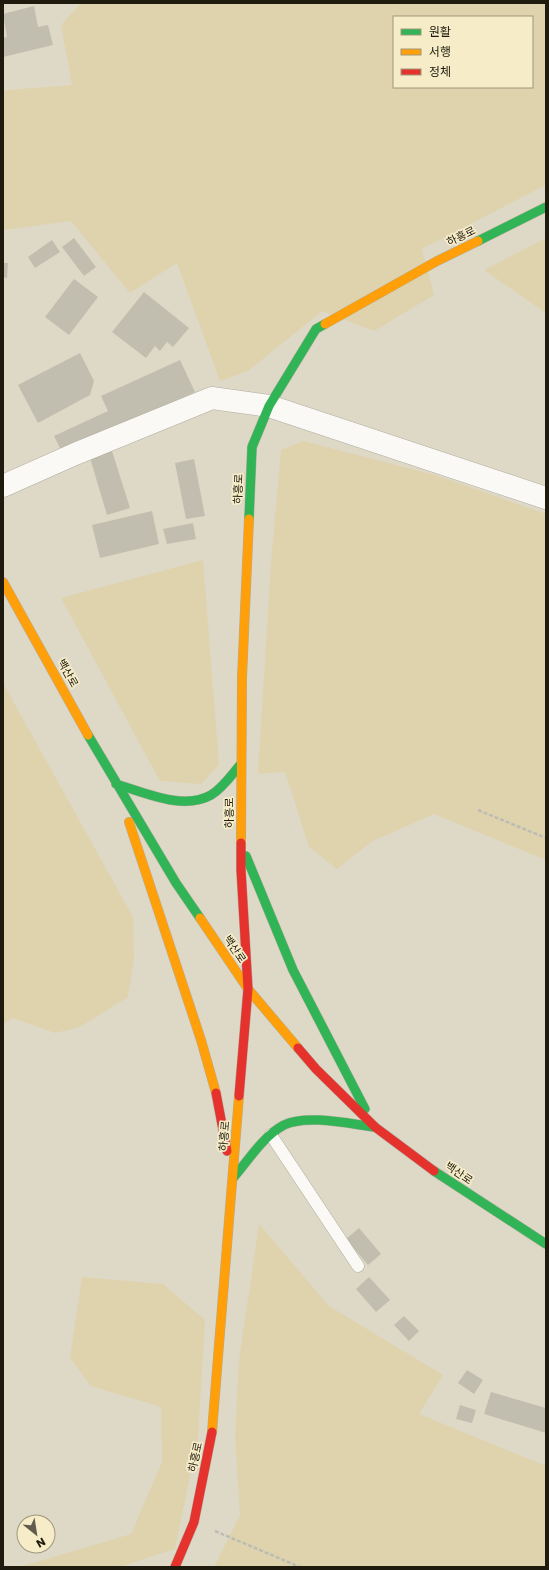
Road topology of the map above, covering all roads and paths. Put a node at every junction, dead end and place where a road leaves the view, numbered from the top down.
1 (546, 207) edge
2 (269, 406) junction
3 (3, 486) edge
4 (546, 498) edge
5 (3, 582) edge
6 (241, 764) junction
7 (116, 784) junction
8 (478, 810) dead end
9 (546, 838) edge
10 (241, 843) junction
11 (248, 989) junction
12 (375, 1128) junction
13 (271, 1135) junction
14 (233, 1178) junction
15 (546, 1244) edge
16 (358, 1266) dead end
17 (194, 1522) junction
18 (175, 1567) edge
19 (300, 1567) edge

1 - 2 main road, 하흥로
2 - 3 street
2 - 4 street
2 - 6 main road, 하흥로
5 - 7 main road, 백산로
6 - 7 main road
6 - 10 main road, 하흥로
7 - 11 main road, 백산로
7 - 14 main road
8 - 9 path
10 - 11 main road, 하흥로
10 - 12 main road
11 - 12 main road, 백산로
11 - 14 main road, 하흥로
12 - 13 main road
12 - 15 main road, 백산로
13 - 14 main road
13 - 16 lane
14 - 17 main road, 하흥로
17 - 18 main road, 하흥로
17 - 19 path

